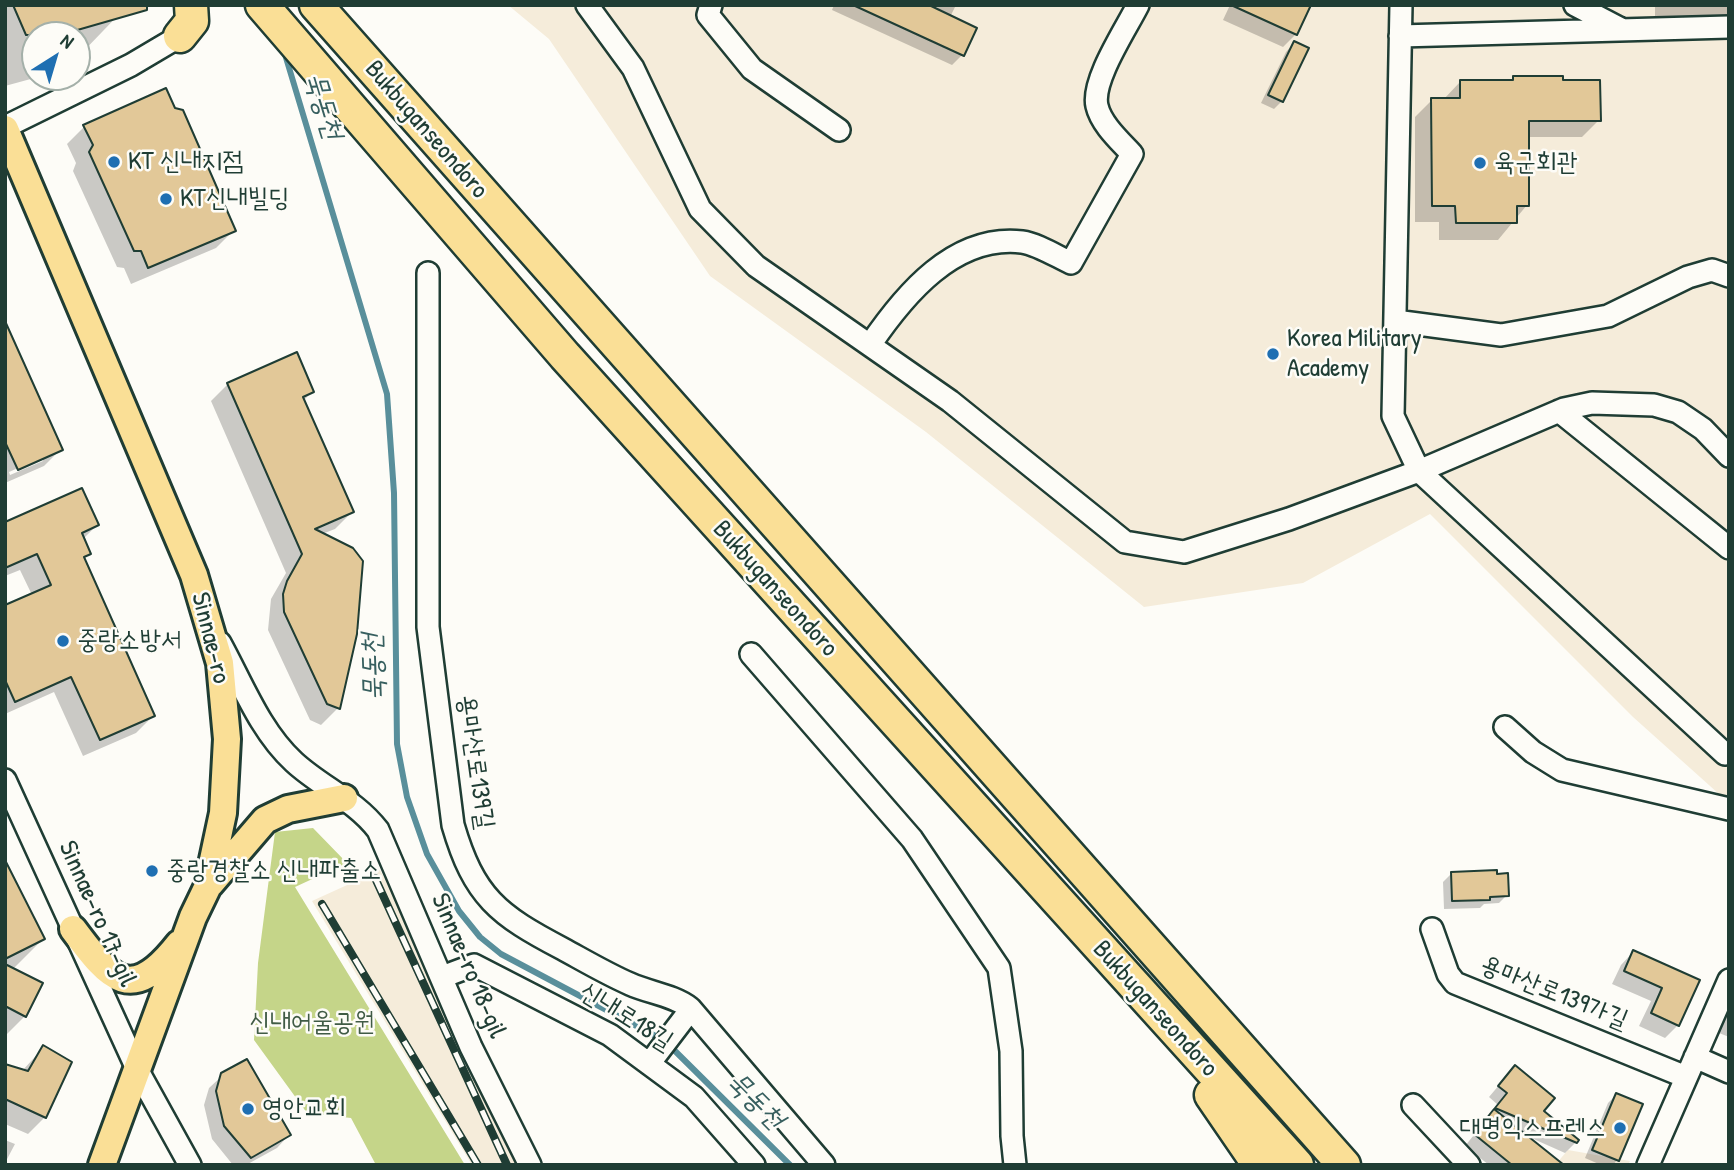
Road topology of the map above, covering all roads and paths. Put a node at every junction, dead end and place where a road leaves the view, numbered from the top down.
1 (191, 5) edge
2 (262, 5) edge
3 (316, 5) edge
4 (587, 5) edge
5 (711, 5) edge
6 (1138, 5) edge
7 (1401, 5) edge
8 (1576, 5) edge
9 (1729, 27) edge
10 (1626, 31) junction
11 (180, 36) joint
12 (1400, 36) junction
13 (5, 128) edge
14 (839, 130) dead end
15 (428, 273) dead end
16 (1729, 276) edge
17 (1395, 321) junction
18 (870, 345) junction
19 (1559, 411) junction
20 (1729, 456) edge
21 (1419, 471) junction
22 (1729, 548) edge
23 (207, 618) junction
24 (751, 654) dead end
25 (1505, 727) dead end
26 (1725, 754) dead end
27 (5, 780) edge
28 (344, 798) junction
29 (1729, 809) edge
30 (207, 888) junction
31 (73, 929) junction
32 (1432, 929) dead end
33 (189, 931) junction
34 (442, 977) junction
35 (1729, 980) edge
36 (1135, 988) junction
37 (691, 1009) junction
38 (1695, 1057) junction
39 (649, 1064) junction
40 (138, 1071) junction
41 (1729, 1072) edge
42 (1686, 1077) junction
43 (1413, 1105) dead end
44 (1655, 1163) edge
45 (103, 1165) edge
46 (190, 1165) edge
47 (530, 1165) edge
48 (754, 1165) edge
49 (824, 1165) edge
50 (1015, 1165) edge
51 (1259, 1165) edge
52 (1297, 1165) edge
53 (1344, 1165) edge
54 (1469, 1165) edge

1 - 11 highway
2 - 36 highway, Bukbuganseondoro
3 - 53 highway, Bukbuganseondoro
4 - 18 street
5 - 14 street
6 - 18 street
7 - 12 street
8 - 10 street
9 - 10 street
10 - 12 street
11 - 13 street
12 - 17 street
13 - 23 main road, Sinnae-ro
15 - 37 street, 용마산로139길
16 - 17 street
17 - 21 street
18 - 21 street
19 - 20 street
19 - 21 street
19 - 22 street
21 - 26 street
23 - 28 street
23 - 30 main road, Sinnae-ro
24 - 50 street
25 - 29 street
27 - 31 street, Sinnae-ro 17-gil
28 - 30 main road
28 - 34 street, Sinnae-ro 18-gil
30 - 33 main road, Sinnae-ro
31 - 33 main road
31 - 40 street, Sinnae-ro 17-gil
32 - 42 street, 용마산로139가길
33 - 40 main road, Sinnae-ro
34 - 39 street, 신내로18길
34 - 47 street, Sinnae-ro 18-gil
35 - 38 street
36 - 51 highway
36 - 52 highway, Bukbuganseondoro
37 - 39 street
37 - 49 street, 용마산로139길
38 - 41 street
38 - 42 street
39 - 48 street, 신내로18길
40 - 45 main road, Sinnae-ro
40 - 46 street, Sinnae-ro 17-gil
42 - 44 street
43 - 54 street

